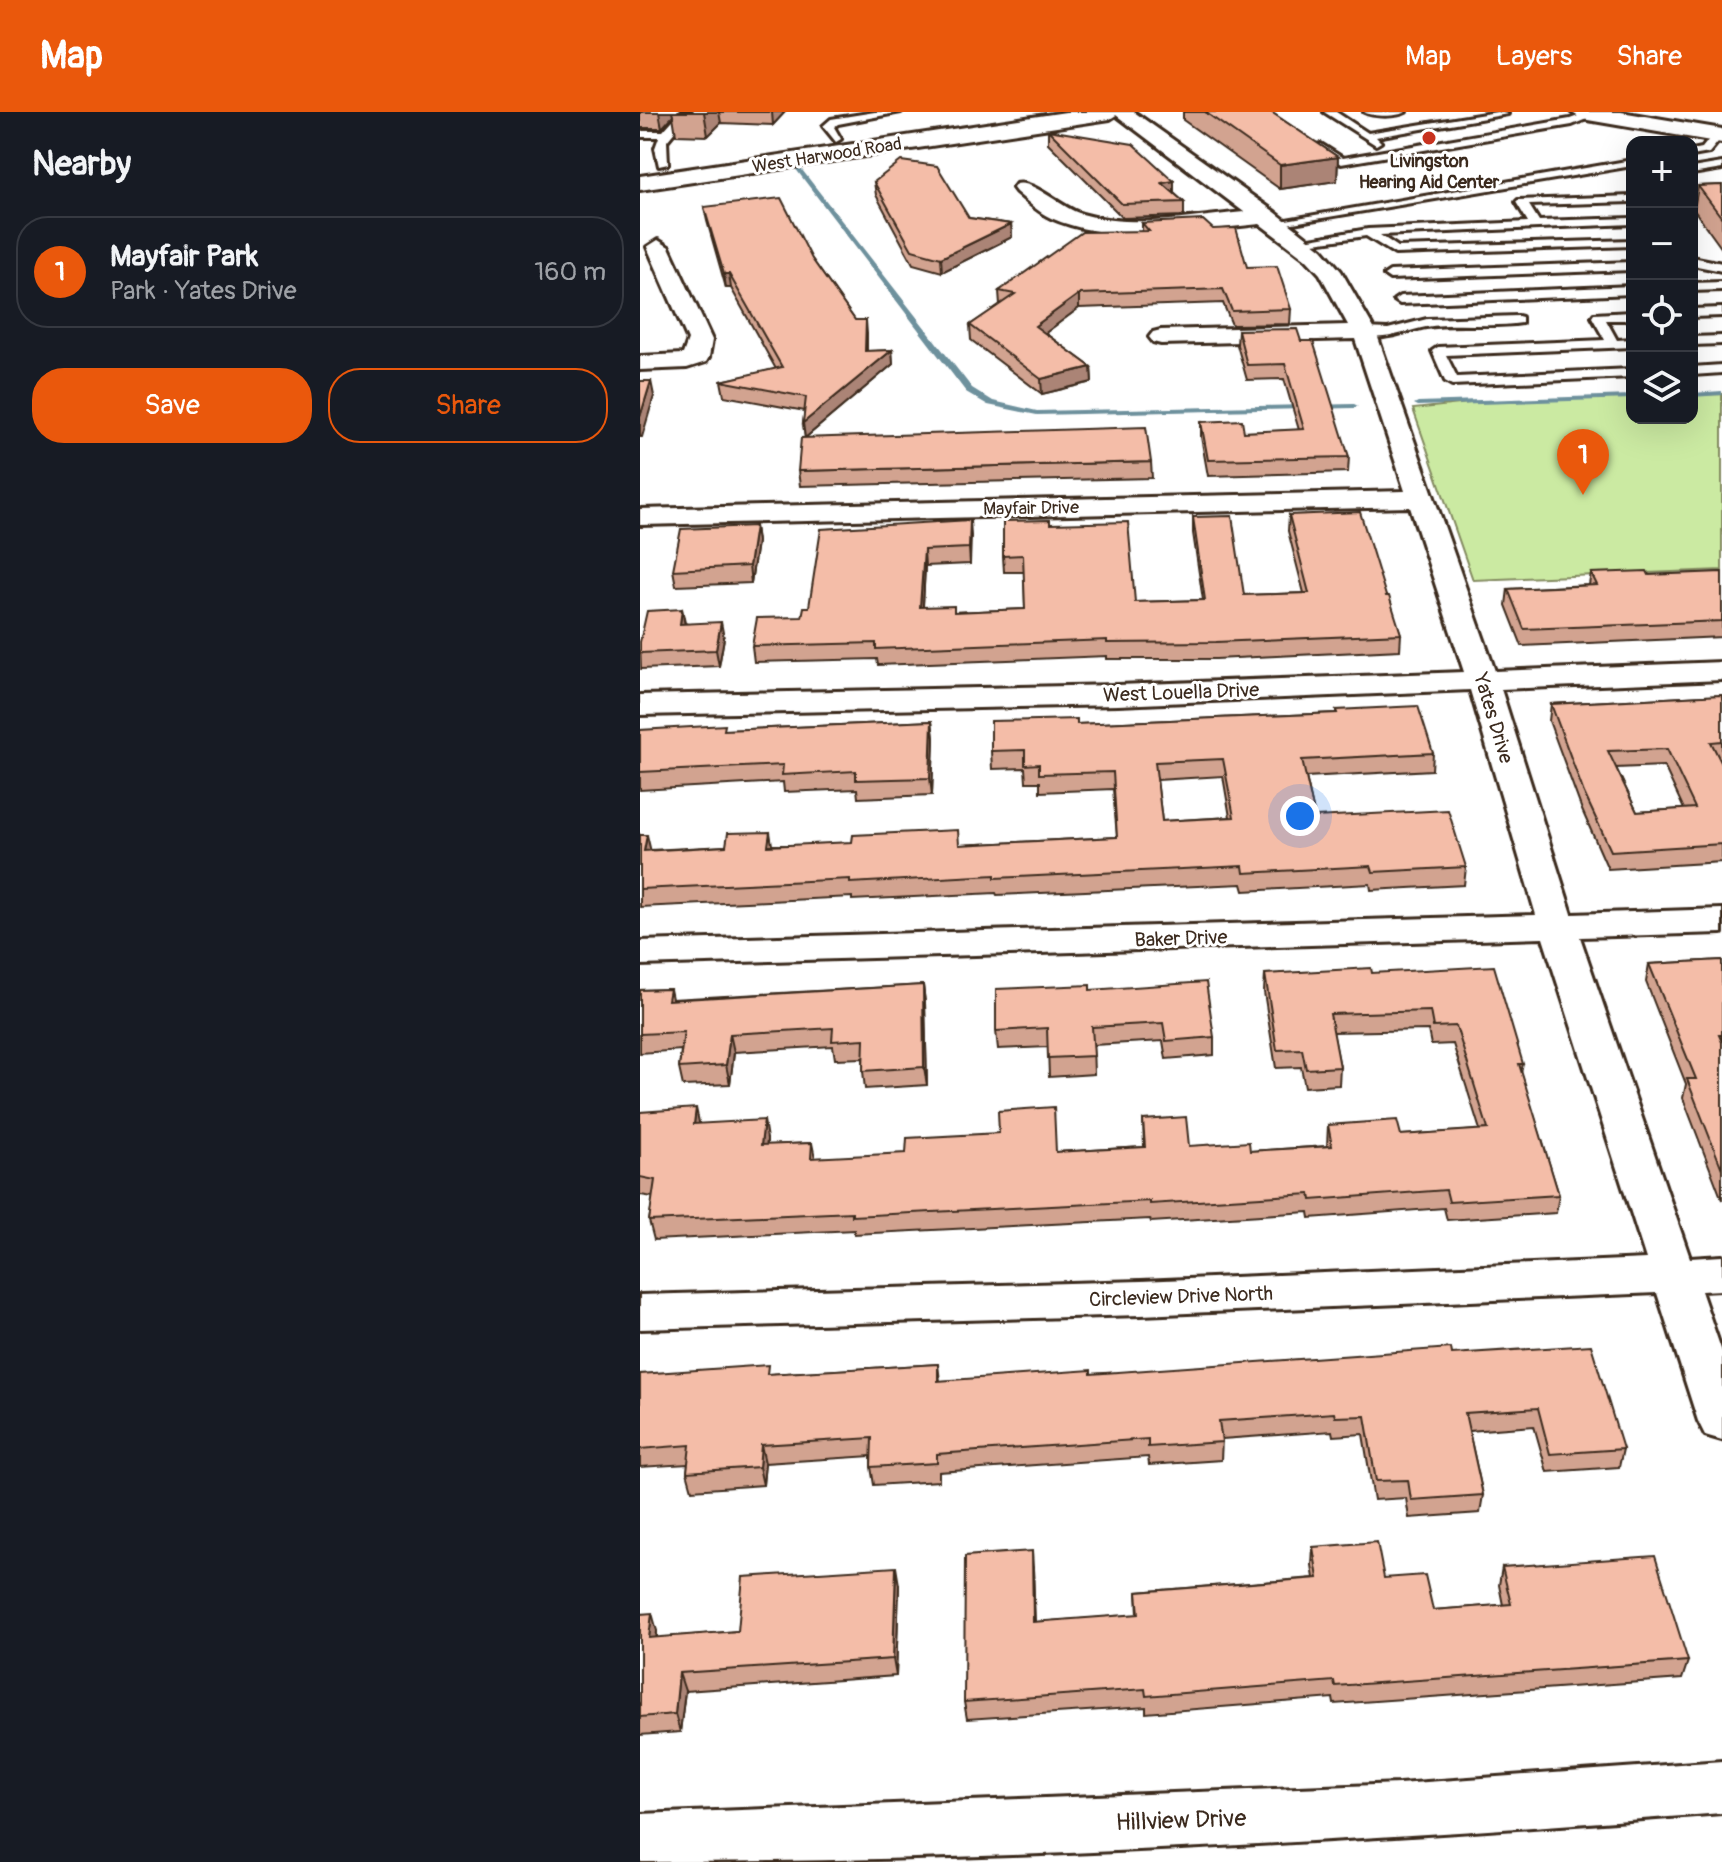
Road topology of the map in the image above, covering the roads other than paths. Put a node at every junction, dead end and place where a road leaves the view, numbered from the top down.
1 (686, 112) edge
2 (896, 112) edge
3 (1018, 112) edge
4 (1110, 112) edge
5 (1122, 112) edge
6 (1329, 112) edge
7 (1369, 112) edge
8 (1401, 112) edge
9 (1582, 112) edge
10 (1595, 112) edge
11 (1501, 113) edge
12 (1546, 126) junction
13 (640, 134) edge
14 (664, 134) junction
15 (1366, 136) junction
16 (1720, 136) edge
17 (1303, 137) edge
18 (836, 139) junction
19 (1698, 152) edge
20 (1392, 153) junction
21 (1626, 164) edge
22 (652, 166) edge
23 (1722, 166) edge
24 (1698, 170) edge
25 (640, 183) edge
26 (1023, 188) dead end
27 (1626, 199) edge
28 (1271, 220) junction
29 (1626, 221) edge
30 (1536, 225) junction
31 (1368, 232) junction
32 (1299, 242) junction
33 (1626, 243) edge
34 (658, 247) dead end
35 (1698, 264) edge
36 (1626, 266) edge
37 (1722, 267) edge
38 (1390, 275) dead end
39 (1722, 286) edge
40 (1698, 287) edge
41 (1626, 290) edge
42 (1510, 295) junction
43 (1400, 300) dead end
44 (1722, 312) edge
45 (1698, 313) edge
46 (1626, 316) edge
47 (1518, 320) junction
48 (1364, 332) junction
49 (1161, 337) dead end
50 (1722, 340) edge
51 (1698, 341) edge
52 (1626, 343) edge
53 (1613, 344) junction
54 (1544, 362) junction
55 (640, 363) edge
56 (1722, 369) edge
57 (1698, 371) edge
58 (1626, 372) edge
59 (1421, 499) junction
60 (640, 517) edge
61 (1722, 671) edge
62 (1483, 681) junction
63 (640, 705) edge
64 (1722, 921) edge
65 (1558, 927) junction
66 (640, 953) edge
67 (1722, 1273) edge
68 (1673, 1275) junction
69 (640, 1312) edge
70 (1722, 1421) edge
71 (1722, 1787) edge
72 (640, 1841) edge

1 - 14 lane
2 - 18 lane
3 - 18 main road, West Harwood Road
4 - 25 main road, West Harwood Road
5 - 28 street, Yates Drive
6 - 15 lane
7 - 8 lane
9 - 10 main road
10 - 12 lane
10 - 16 main road
11 - 12 lane
11 - 15 lane
12 - 20 lane
13 - 14 lane
14 - 22 lane
15 - 20 lane
16 - 19 lane
17 - 20 lane
18 - 22 main road, West Harwood Road
21 - 28 lane
23 - 24 lane
26 - 28 street
27 - 30 lane
28 - 32 street, Yates Drive
29 - 30 lane
30 - 31 lane
31 - 32 lane
31 - 33 lane
32 - 48 street, Yates Drive
34 - 55 street
35 - 37 lane
36 - 38 lane
39 - 40 lane
41 - 42 lane
42 - 43 lane
42 - 47 lane
44 - 45 lane
46 - 53 lane
47 - 48 lane
47 - 54 lane
48 - 49 street
48 - 59 street, Yates Drive
50 - 51 lane
52 - 53 lane
53 - 54 lane
54 - 54 lane
54 - 58 lane
56 - 57 lane
59 - 60 street, Mayfair Drive
59 - 62 street, Yates Drive
61 - 62 street, West Louella Drive
62 - 63 street, West Louella Drive
62 - 65 street, Yates Drive
64 - 65 street, Baker Drive
65 - 66 street, Baker Drive
65 - 68 street, Yates Drive
67 - 68 street, Circleview Drive North
68 - 69 street, Circleview Drive North
68 - 70 street, Yates Drive
71 - 72 street, Hillview Drive

